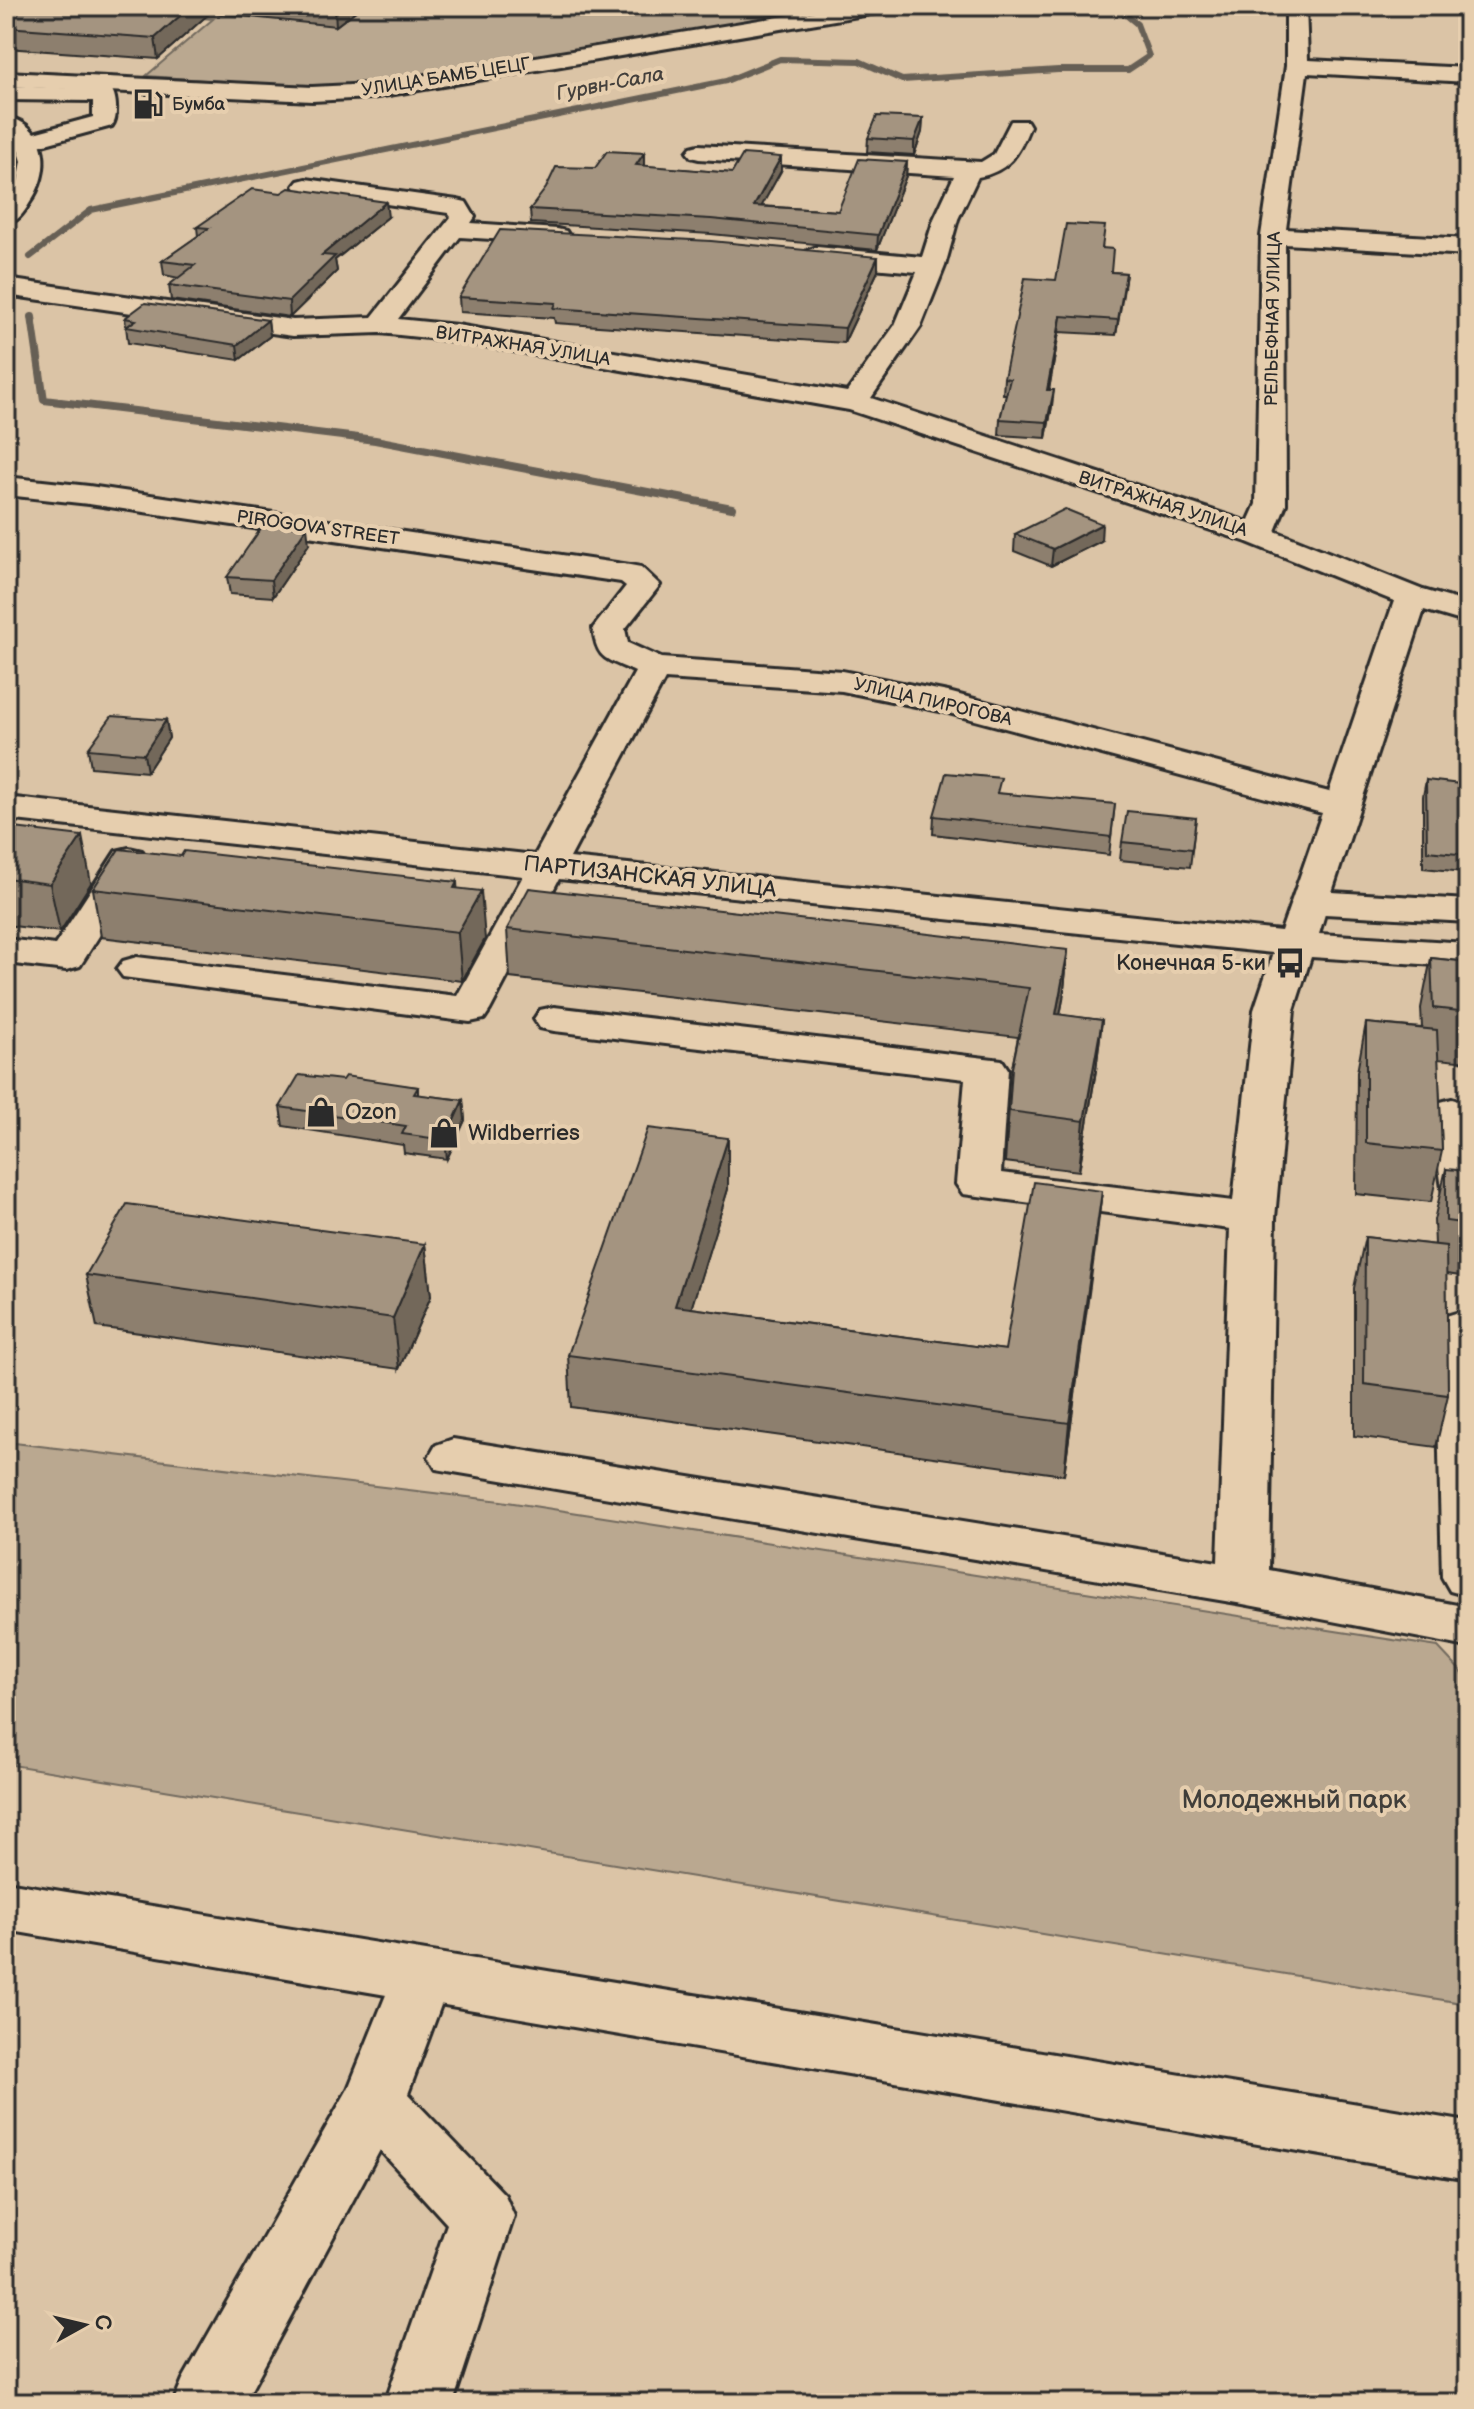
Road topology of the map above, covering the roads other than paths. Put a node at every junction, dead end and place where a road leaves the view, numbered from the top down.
1 (882, 6) edge
2 (1296, 6) edge
3 (1297, 66) junction
4 (1468, 75) edge
5 (6, 79) edge
6 (6, 93) edge
7 (6, 123) edge
8 (1019, 126) dead end
9 (27, 142) junction
10 (699, 152) dead end
11 (969, 170) junction
12 (306, 186) dead end
13 (6, 217) edge
14 (451, 229) junction
15 (1273, 236) junction
16 (589, 238) edge
17 (1468, 247) edge
18 (790, 253) edge
19 (932, 266) junction
20 (6, 287) edge
21 (380, 325) junction
22 (854, 402) junction
23 (6, 486) edge
24 (1258, 535) junction
25 (1412, 597) junction
26 (1468, 613) edge
27 (654, 668) junction
28 (1342, 807) junction
29 (6, 808) edge
30 (149, 826) junction
31 (545, 867) junction
32 (1310, 902) junction
33 (1468, 911) edge
34 (1295, 944) junction
35 (6, 951) edge
36 (1468, 955) edge
37 (137, 969) dead end
38 (554, 1019) dead end
39 (1452, 1112) dead end
40 (1468, 1216) edge
41 (1253, 1218) junction
42 (1468, 1329) edge
43 (1464, 1393) edge
44 (453, 1457) dead end
45 (1468, 1577) edge
46 (1243, 1585) junction
47 (1468, 1627) edge
48 (6, 1906) edge
49 (421, 1978) junction
50 (374, 2101) junction
51 (1468, 2151) edge
52 (207, 2403) edge
53 (419, 2403) edge

1 - 5 street, УЛИЦА БАМБ ЦЕЦГ
2 - 3 street, РЕЛЬЕФНАЯ УЛИЦА
3 - 4 street
3 - 15 street, РЕЛЬЕФНАЯ УЛИЦА
6 - 9 street
7 - 9 street
8 - 11 street
9 - 13 street
10 - 11 street
11 - 19 street
12 - 14 street
14 - 16 street
14 - 21 street
15 - 17 street
15 - 24 street, РЕЛЬЕФНАЯ УЛИЦА
18 - 19 street
19 - 22 street
20 - 21 street, ВИТРАЖНАЯ УЛИЦА
21 - 22 street, ВИТРАЖНАЯ УЛИЦА
22 - 24 street, ВИТРАЖНАЯ УЛИЦА
23 - 27 street, PIROGOVA STREET
24 - 25 street, ВИТРАЖНАЯ УЛИЦА
25 - 26 street, ВИТРАЖНАЯ УЛИЦА
25 - 28 street
27 - 28 street, УЛИЦА ПИРОГОВА
27 - 31 street
28 - 32 street
29 - 30 street, ПАРТИЗАНСКАЯ УЛИЦА
30 - 31 street, ПАРТИЗАНСКАЯ УЛИЦА
30 - 35 street
31 - 34 street, ПАРТИЗАНСКАЯ УЛИЦА
31 - 37 street
32 - 33 street
32 - 34 street
34 - 36 street, ПАРТИЗАНСКАЯ УЛИЦА
34 - 41 street
38 - 41 street
39 - 40 street
41 - 46 street
42 - 43 street
43 - 45 street
44 - 46 street
46 - 47 street
48 - 49 street
49 - 50 street
49 - 51 street
50 - 52 street
50 - 53 street

